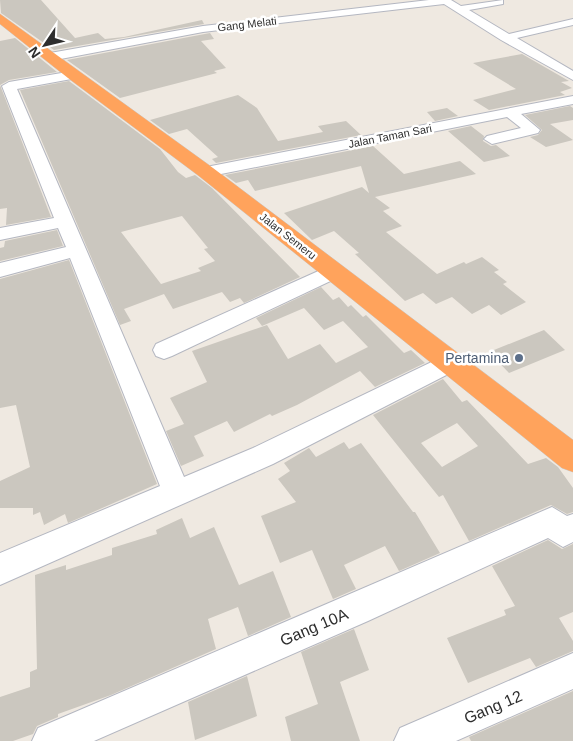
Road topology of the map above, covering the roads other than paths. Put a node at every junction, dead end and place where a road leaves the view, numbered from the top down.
1 (445, 0) edge
2 (499, 2) dead end
3 (459, 9) junction
4 (0, 18) edge
5 (573, 22) edge
6 (506, 38) junction
7 (53, 60) junction
8 (37, 65) dead end
9 (73, 75) junction
10 (573, 76) edge
11 (573, 100) edge
12 (509, 112) junction
13 (492, 139) dead end
14 (206, 172) junction
15 (65, 221) junction
16 (0, 234) edge
17 (77, 250) junction
18 (0, 270) edge
19 (334, 271) junction
20 (164, 350) dead end
21 (450, 363) junction
22 (573, 458) edge
23 (177, 492) junction
24 (573, 528) edge
25 (0, 569) edge
26 (573, 671) edge
27 (51, 741) edge
28 (413, 741) edge

1 - 3 street
1 - 7 street, Gang Melati
2 - 3 street
3 - 6 street
4 - 7 highway, Jalan Semeru
5 - 6 street
6 - 10 street
7 - 8 street, Gang Melati
7 - 9 highway, Jalan Semeru
9 - 14 highway, Jalan Semeru
9 - 15 street
11 - 12 street, Jalan Taman Sari
12 - 13 street
12 - 14 street, Jalan Taman Sari
14 - 19 highway, Jalan Semeru
15 - 16 street
15 - 17 street
17 - 18 street
17 - 23 street
19 - 20 street
19 - 21 highway, Jalan Semeru
21 - 22 highway, Jalan Semeru
21 - 23 street
23 - 25 street
24 - 27 street, Gang 10A
26 - 28 street, Gang 12

